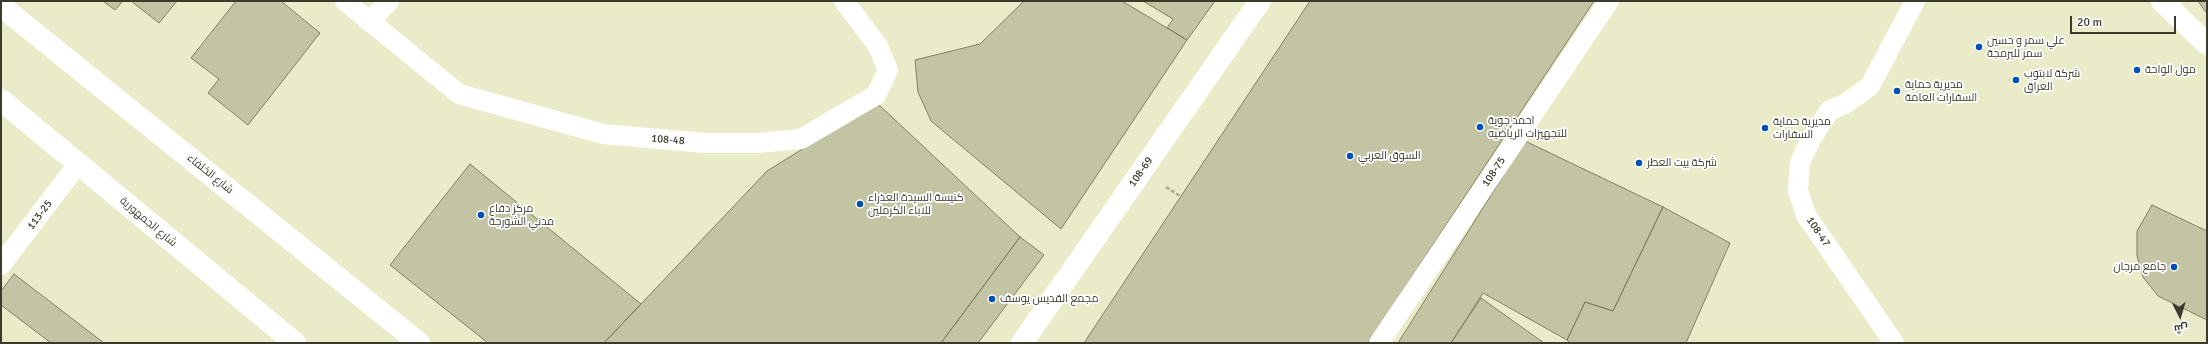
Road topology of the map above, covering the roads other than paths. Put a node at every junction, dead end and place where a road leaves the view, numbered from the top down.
1 (345, 1) edge
2 (389, 1) edge
3 (844, 1) edge
4 (1260, 1) edge
5 (1609, 1) edge
6 (1915, 1) edge
7 (2162, 1) edge
8 (1, 6) edge
9 (370, 22) junction
10 (2207, 44) edge
11 (1, 100) edge
12 (78, 164) junction
13 (1, 265) edge
14 (295, 343) edge
15 (419, 343) edge
16 (1022, 343) edge
17 (1379, 343) edge
18 (1894, 343) edge

1 - 9 lane, 108-48
2 - 9 lane
3 - 9 lane, 108-48
4 - 16 main road, 108-69
5 - 17 lane, 108-75
6 - 18 lane, 108-47
7 - 10 main road
8 - 15 main road, شارع الخلفاء
11 - 12 main road, شارع الجمهورية
12 - 13 lane, 113-25
12 - 14 main road, شارع الجمهورية

